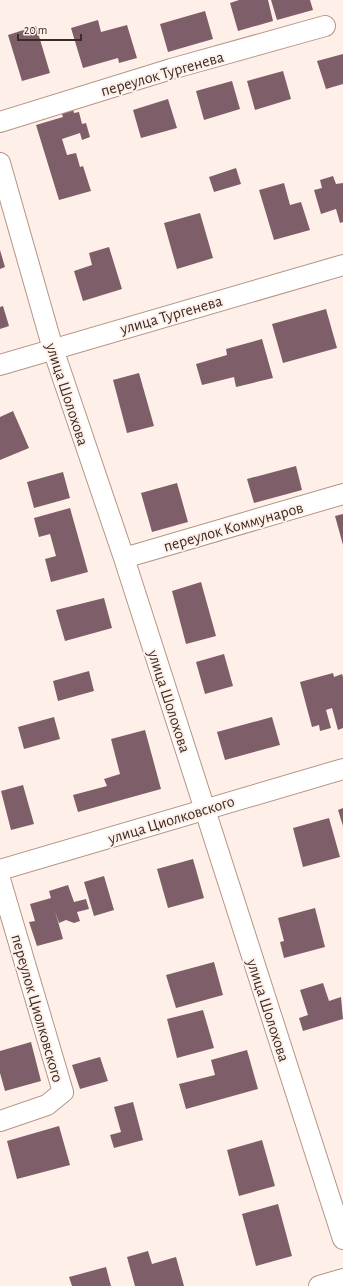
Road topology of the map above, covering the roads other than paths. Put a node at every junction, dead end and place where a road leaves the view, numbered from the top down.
1 (325, 26) dead end
2 (0, 122) edge
3 (0, 163) edge
4 (343, 265) edge
5 (53, 349) junction
6 (0, 365) edge
7 (343, 494) edge
8 (124, 558) junction
9 (343, 769) edge
10 (204, 809) junction
11 (0, 870) edge
12 (0, 879) edge
13 (0, 1121) edge
14 (343, 1239) edge
15 (343, 1279) edge
16 (319, 1286) edge

1 - 2 street, переулок Тургенева
3 - 5 street, улица Шолохова
4 - 5 street, улица Тургенева
5 - 6 street, улица Тургенева
5 - 8 street, улица Шолохова
7 - 8 street, переулок Коммунаров
8 - 10 street, улица Шолохова
9 - 10 street, улица Циолковского
10 - 11 street, улица Циолковского
10 - 14 street, улица Шолохова
12 - 13 street, переулок Циолковского
15 - 16 street

